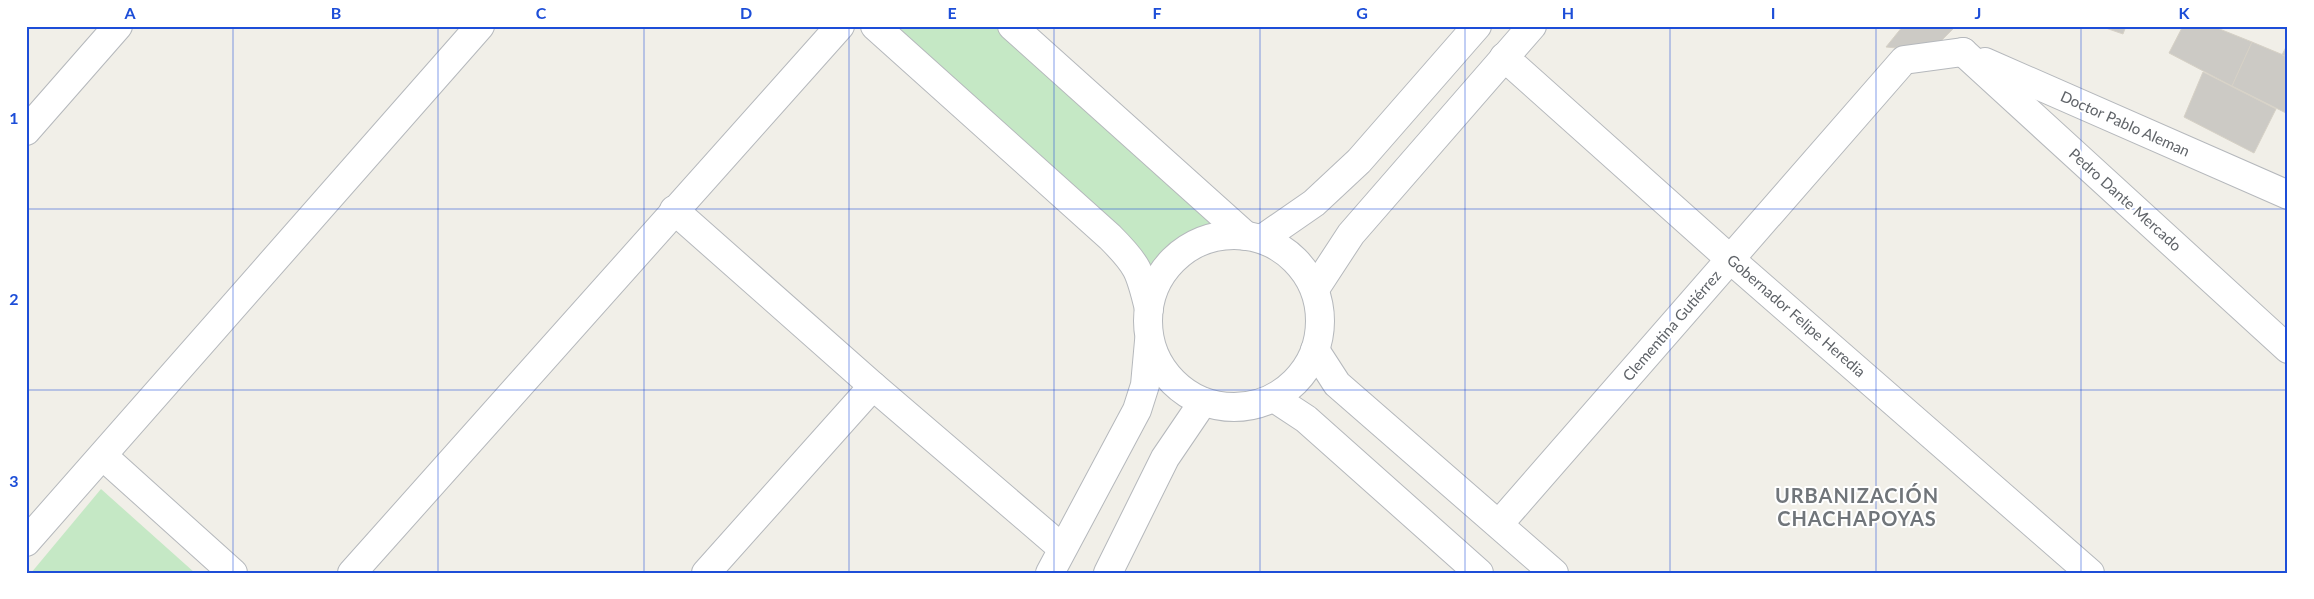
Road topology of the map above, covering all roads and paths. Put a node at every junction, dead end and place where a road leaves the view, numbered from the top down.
1 (118, 26) edge
2 (480, 26) edge
3 (840, 26) edge
4 (875, 26) edge
5 (1012, 26) edge
6 (1477, 26) edge
7 (1532, 26) edge
8 (1963, 52) junction
9 (1504, 58) junction
10 (26, 131) edge
11 (2288, 195) edge
12 (674, 210) junction
13 (1254, 237) junction
14 (1730, 259) junction
15 (1315, 289) junction
16 (1149, 309) junction
17 (1149, 337) junction
18 (2288, 349) edge
19 (1314, 350) junction
20 (873, 386) junction
21 (1274, 398) junction
22 (1203, 402) junction
23 (103, 456) junction
24 (1499, 524) junction
25 (26, 542) edge
26 (1062, 548) junction
27 (233, 573) edge
28 (352, 573) edge
29 (706, 573) edge
30 (1050, 573) edge
31 (1108, 573) edge
32 (1479, 573) edge
33 (1554, 573) edge
34 (2090, 573) edge

1 - 10 street
2 - 23 street
3 - 12 street
4 - 16 street
5 - 13 street
6 - 13 street
7 - 9 street
8 - 11 street, Doctor Pablo Aleman
8 - 14 street, Clementina Gutiérrez
8 - 18 street, Pedro Dante Mercado
9 - 14 street, Gobernador Felipe Heredia
9 - 15 street
12 - 20 street
12 - 28 street
13 - 15 street
13 - 16 street
14 - 24 street, Clementina Gutiérrez
14 - 34 street, Gobernador Felipe Heredia
15 - 19 street
16 - 17 street
17 - 22 street
17 - 26 street
19 - 21 street
19 - 24 street
20 - 26 street
20 - 29 street
21 - 22 street
21 - 32 street
22 - 31 street
23 - 25 street
23 - 27 street
24 - 33 street
26 - 30 street

